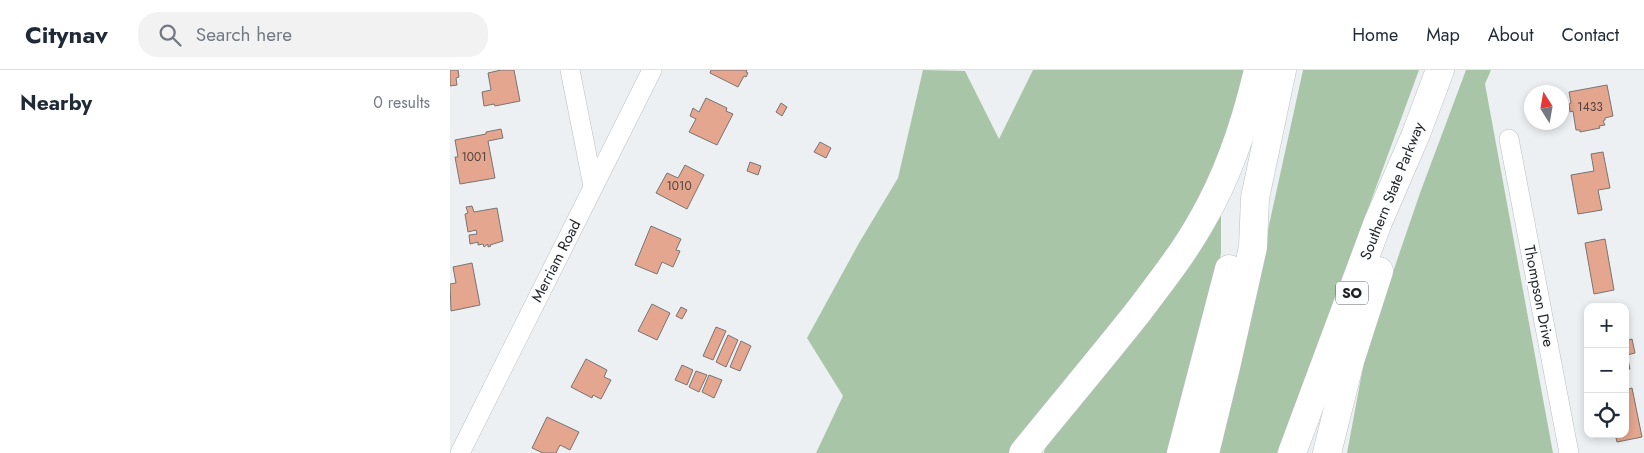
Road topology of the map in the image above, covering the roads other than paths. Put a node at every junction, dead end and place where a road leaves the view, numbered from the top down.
1 (570, 70) edge
2 (652, 70) edge
3 (1258, 70) edge
4 (1282, 70) edge
5 (1440, 70) edge
6 (1416, 134) junction
7 (1509, 139) dead end
8 (593, 186) junction
9 (1255, 198) junction
10 (1030, 448) edge
11 (460, 453) edge
12 (1181, 453) edge
13 (1205, 453) edge
14 (1292, 453) edge
15 (1327, 453) edge
16 (1569, 453) edge

1 - 8 street
2 - 8 street, Merriam Road
3 - 10 highway
4 - 9 highway
5 - 6 highway, Southern State Parkway / SO
6 - 14 highway, Southern State Parkway / SO
6 - 15 highway
7 - 16 street, Thompson Drive
8 - 11 street, Merriam Road
9 - 12 highway
9 - 13 highway

